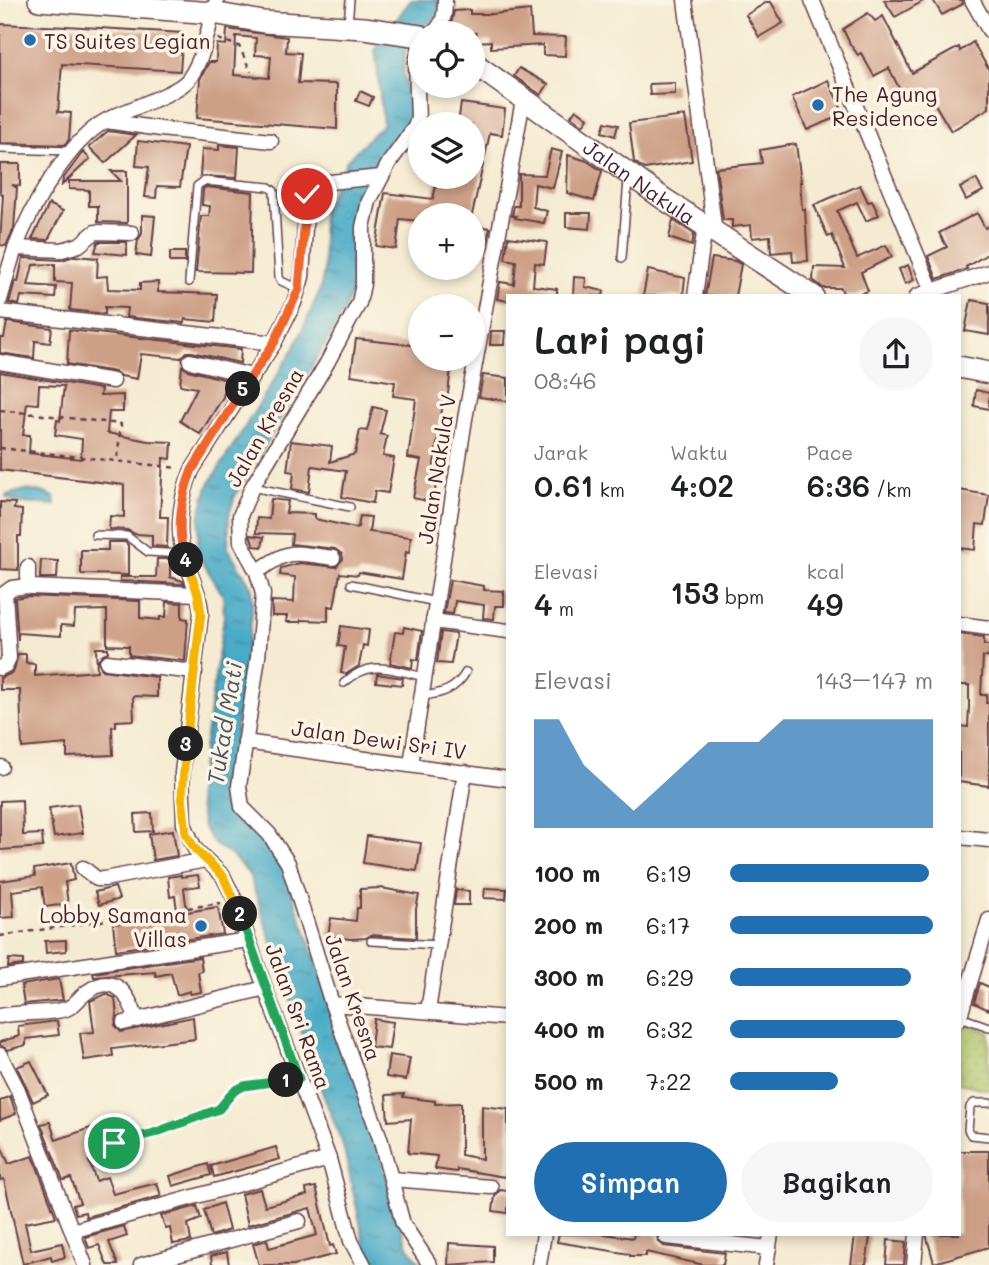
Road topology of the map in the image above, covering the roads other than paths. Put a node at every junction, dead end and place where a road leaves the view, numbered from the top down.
1 (39, 0) edge
2 (349, 0) edge
3 (445, 0) edge
4 (685, 0) edge
5 (812, 0) edge
6 (972, 0) edge
7 (215, 6) edge
8 (443, 21) edge
9 (348, 27) junction
10 (989, 30) edge
11 (408, 35) edge
12 (485, 72) edge
13 (417, 98) edge
14 (523, 100) junction
15 (106, 121) junction
16 (271, 141) dead end
17 (0, 149) edge
18 (72, 151) junction
19 (628, 175) junction
20 (378, 177) junction
21 (710, 230) junction
22 (132, 233) dead end
23 (15, 248) junction
24 (622, 258) dead end
25 (989, 272) edge
26 (189, 282) dead end
27 (299, 289) junction
28 (932, 291) junction
29 (695, 294) edge
30 (810, 294) edge
31 (923, 294) edge
32 (0, 300) edge
33 (0, 312) edge
34 (274, 343) junction
35 (190, 360) dead end
36 (0, 362) edge
37 (961, 367) edge
38 (989, 373) edge
39 (252, 376) junction
40 (113, 381) dead end
41 (252, 487) junction
42 (350, 507) dead end
43 (95, 535) dead end
44 (183, 554) junction
45 (333, 558) dead end
46 (28, 567) dead end
47 (257, 572) junction
48 (351, 584) dead end
49 (28, 586) junction
50 (198, 594) junction
51 (436, 602) junction
52 (433, 621) junction
53 (961, 624) edge
54 (989, 628) edge
55 (506, 631) edge
56 (107, 662) dead end
57 (0, 668) edge
58 (195, 672) junction
59 (466, 672) dead end
60 (424, 677) junction
61 (344, 683) dead end
62 (422, 696) junction
63 (245, 742) junction
64 (411, 764) junction
65 (465, 772) junction
66 (506, 779) edge
67 (961, 837) edge
68 (989, 840) edge
69 (206, 860) junction
70 (83, 868) dead end
71 (989, 920) edge
72 (248, 940) junction
73 (371, 942) dead end
74 (438, 945) junction
75 (0, 978) edge
76 (265, 988) junction
77 (964, 988) edge
78 (332, 1004) junction
79 (961, 1006) edge
80 (428, 1011) junction
81 (0, 1016) edge
82 (506, 1018) edge
83 (961, 1019) edge
84 (989, 1027) edge
85 (0, 1055) edge
86 (299, 1079) junction
87 (989, 1103) edge
88 (989, 1137) edge
89 (114, 1143) dead end
90 (329, 1160) junction
91 (392, 1179) junction
92 (491, 1187) dead end
93 (299, 1222) dead end
94 (72, 1231) junction
95 (544, 1236) edge
96 (917, 1236) edge
97 (666, 1237) dead end
98 (770, 1241) edge
99 (85, 1265) edge
100 (141, 1265) edge
101 (364, 1265) edge
102 (430, 1265) edge
103 (539, 1265) edge
104 (766, 1265) edge
105 (915, 1265) edge

1 - 7 main road
2 - 9 lane
3 - 8 street, Jalan Kresna
4 - 21 street
5 - 28 street
6 - 10 street
7 - 9 main road
7 - 15 street
9 - 11 main road
12 - 14 main road, Jalan Nakula
13 - 20 street, Jalan Kresna
14 - 19 main road, Jalan Nakula
14 - 51 street, Jalan Nakula V
15 - 16 street
15 - 18 street
17 - 18 lane
18 - 23 street
19 - 21 main road, Jalan Nakula
19 - 24 lane
20 - 27 street, Jalan Sri Rama
20 - 41 street, Jalan Kresna
21 - 29 street
21 - 30 main road, Jalan Nakula
22 - 23 street
23 - 32 street
25 - 28 street
26 - 27 lane
27 - 34 street, Jalan Sri Rama
28 - 31 street
33 - 34 street
34 - 39 street, Jalan Sri Rama
35 - 39 street
36 - 40 street
37 - 38 main road
39 - 44 street, Jalan Sri Rama
41 - 42 lane
41 - 47 street, Jalan Kresna
43 - 44 lane
44 - 50 street, Jalan Sri Rama
45 - 47 street
46 - 49 street
47 - 63 street, Jalan Kresna
48 - 51 lane
49 - 50 street
49 - 57 street
50 - 58 street, Jalan Sri Rama
51 - 52 street, Jalan Nakula V
52 - 55 street
52 - 60 street, Jalan Nakula V
53 - 54 street
56 - 58 street
58 - 69 street, Jalan Sri Rama
59 - 62 lane
60 - 61 lane
60 - 62 street, Jalan Nakula V
62 - 64 street, Jalan Nakula V
63 - 64 street, Jalan Dewi Sri IV
63 - 78 street, Jalan Kresna
64 - 65 street, Jalan Dewi Sri IV
65 - 66 street, Jalan Dewi Sri IV
65 - 74 street
67 - 68 street
69 - 70 street
69 - 72 street, Jalan Sri Rama
71 - 77 street
72 - 75 street
72 - 76 street, Jalan Sri Rama
73 - 74 lane
74 - 80 street
76 - 81 street
76 - 86 street, Jalan Sri Rama
77 - 79 street
78 - 80 street
78 - 91 street, Jalan Kresna
80 - 82 street
83 - 84 lane
85 - 94 street
86 - 89 lane
86 - 90 street, Jalan Sri Rama
87 - 88 lane
90 - 94 street
90 - 101 street, Jalan Sri Rama
91 - 92 street
91 - 102 street, Jalan Kresna
93 - 100 street
94 - 99 street
95 - 103 street
96 - 105 street
97 - 98 street
98 - 104 street

